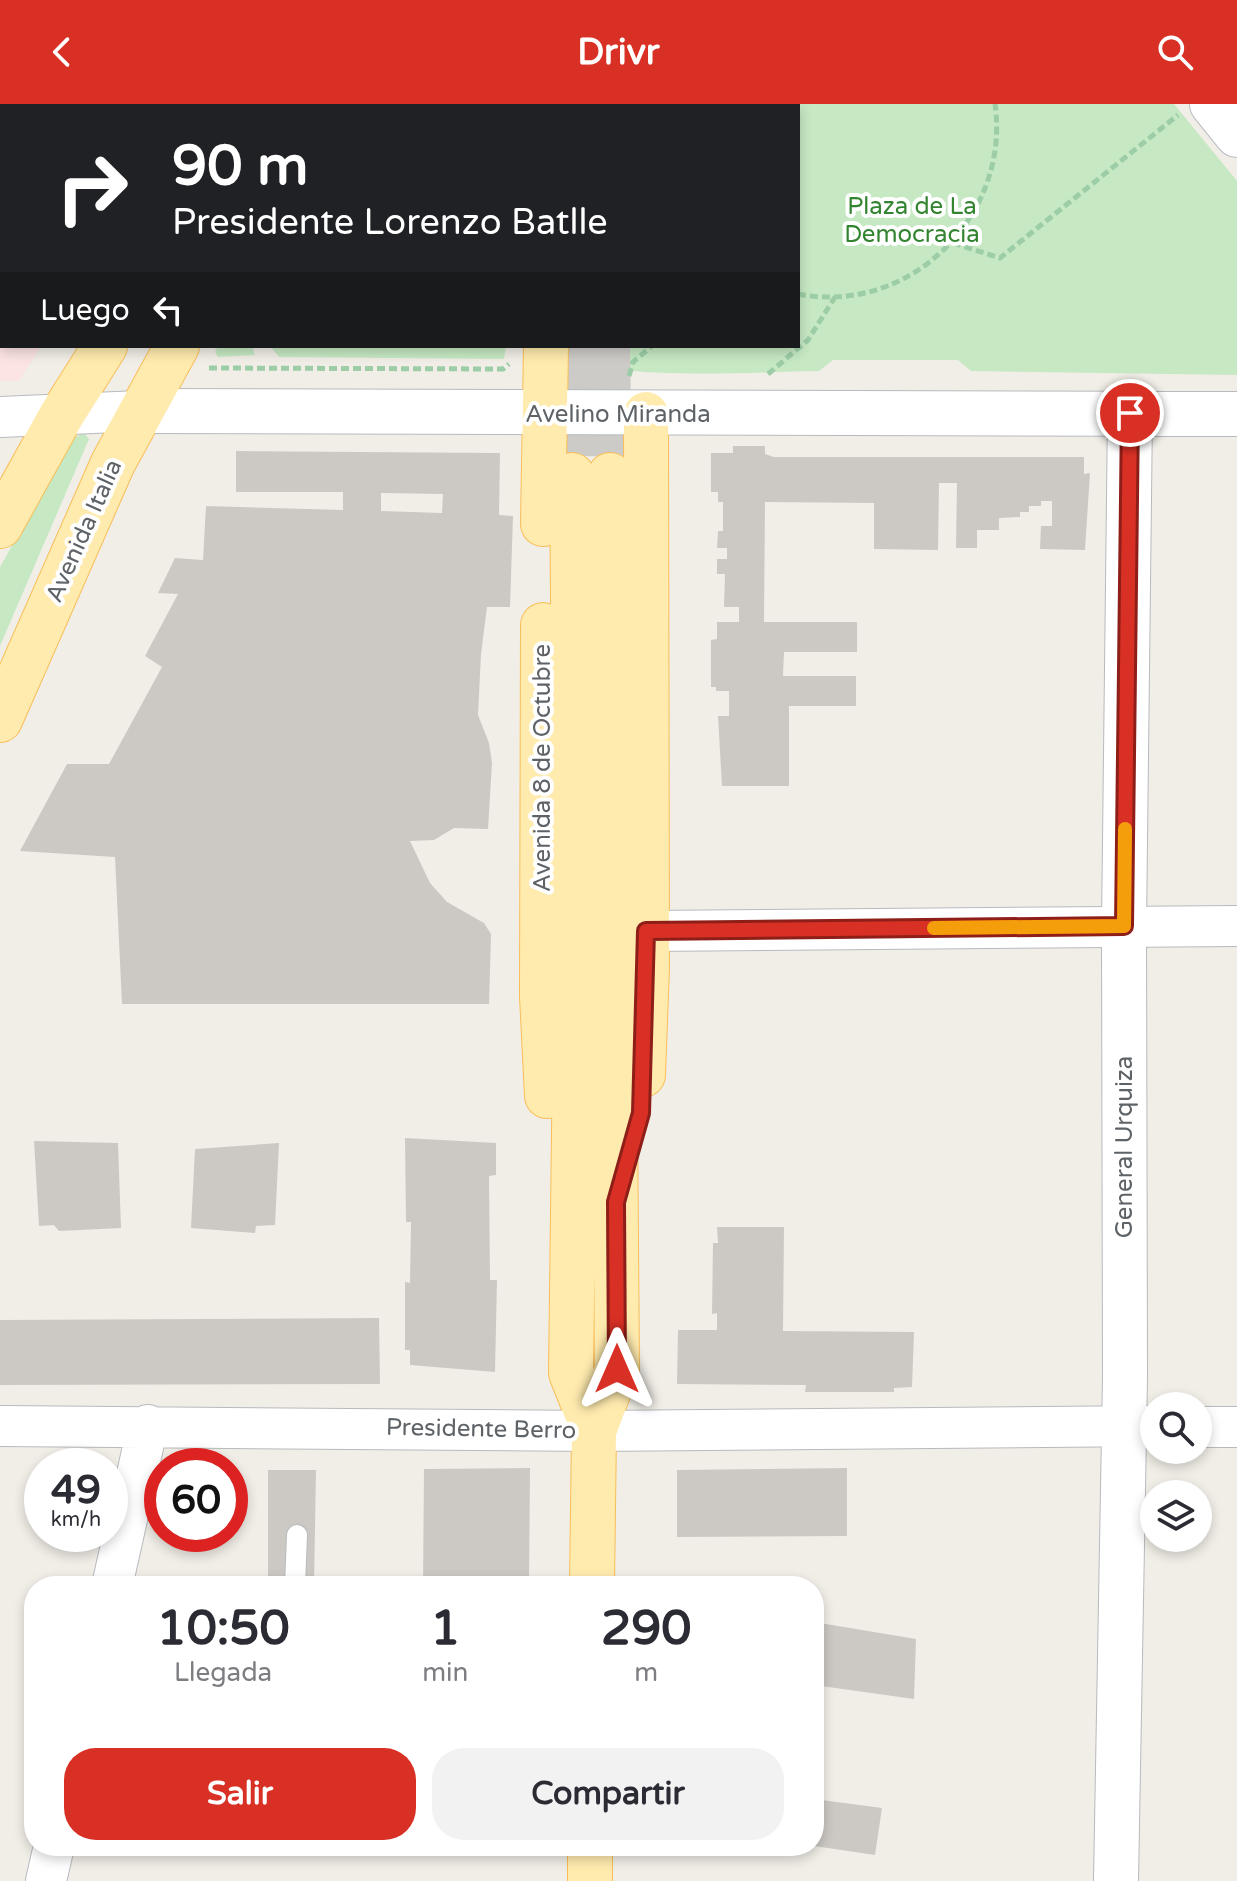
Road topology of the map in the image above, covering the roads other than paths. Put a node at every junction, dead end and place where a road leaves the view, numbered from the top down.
1 (1196, 109) edge
2 (1237, 135) edge
3 (104, 348) edge
4 (546, 351) edge
5 (171, 357) edge
6 (140, 411) junction
7 (1130, 413) junction
8 (543, 414) junction
9 (646, 414) junction
10 (1237, 414) edge
11 (61, 416) junction
12 (0, 417) edge
13 (0, 526) edge
14 (0, 720) edge
15 (1124, 926) junction
16 (1237, 926) edge
17 (646, 931) junction
18 (572, 1187) junction
19 (616, 1202) junction
20 (148, 1425) junction
21 (0, 1426) edge
22 (1138, 1426) edge
23 (1212, 1427) edge
24 (1237, 1427) edge
25 (594, 1431) junction
26 (297, 1535) dead end
27 (114, 1576) edge
28 (295, 1576) edge
29 (592, 1576) edge
30 (52, 1856) edge
31 (590, 1856) edge
32 (46, 1881) edge
33 (590, 1881) edge
34 (1116, 1881) edge

1 - 2 street
3 - 11 main road
4 - 8 main road, Avenida 8 de Octubre
5 - 6 main road, Avenida Italia
6 - 8 street, Avelino Miranda
6 - 11 street, Avelino Miranda
6 - 14 main road, Avenida Italia
7 - 9 street, Avelino Miranda
7 - 10 street, Avelino Miranda
7 - 15 street, General Urquiza
8 - 9 street, Avelino Miranda
8 - 18 main road, Avenida 8 de Octubre
9 - 17 main road, Avenida 8 de Octubre
11 - 12 street, Avelino Miranda
11 - 13 main road
15 - 16 street
15 - 17 street
15 - 22 street, General Urquiza
17 - 19 main road, Avenida 8 de Octubre
18 - 19 main road, Avenida 8 de Octubre
18 - 25 main road, Avenida 8 de Octubre
19 - 25 main road, Avenida 8 de Octubre
20 - 21 street, Presidente Berro
20 - 25 street, Presidente Berro
20 - 27 street
22 - 25 street, Presidente Berro
22 - 34 street, General Urquiza
23 - 24 street
25 - 29 main road, Avenida 8 de Octubre
26 - 28 lane
30 - 32 street
31 - 33 main road

